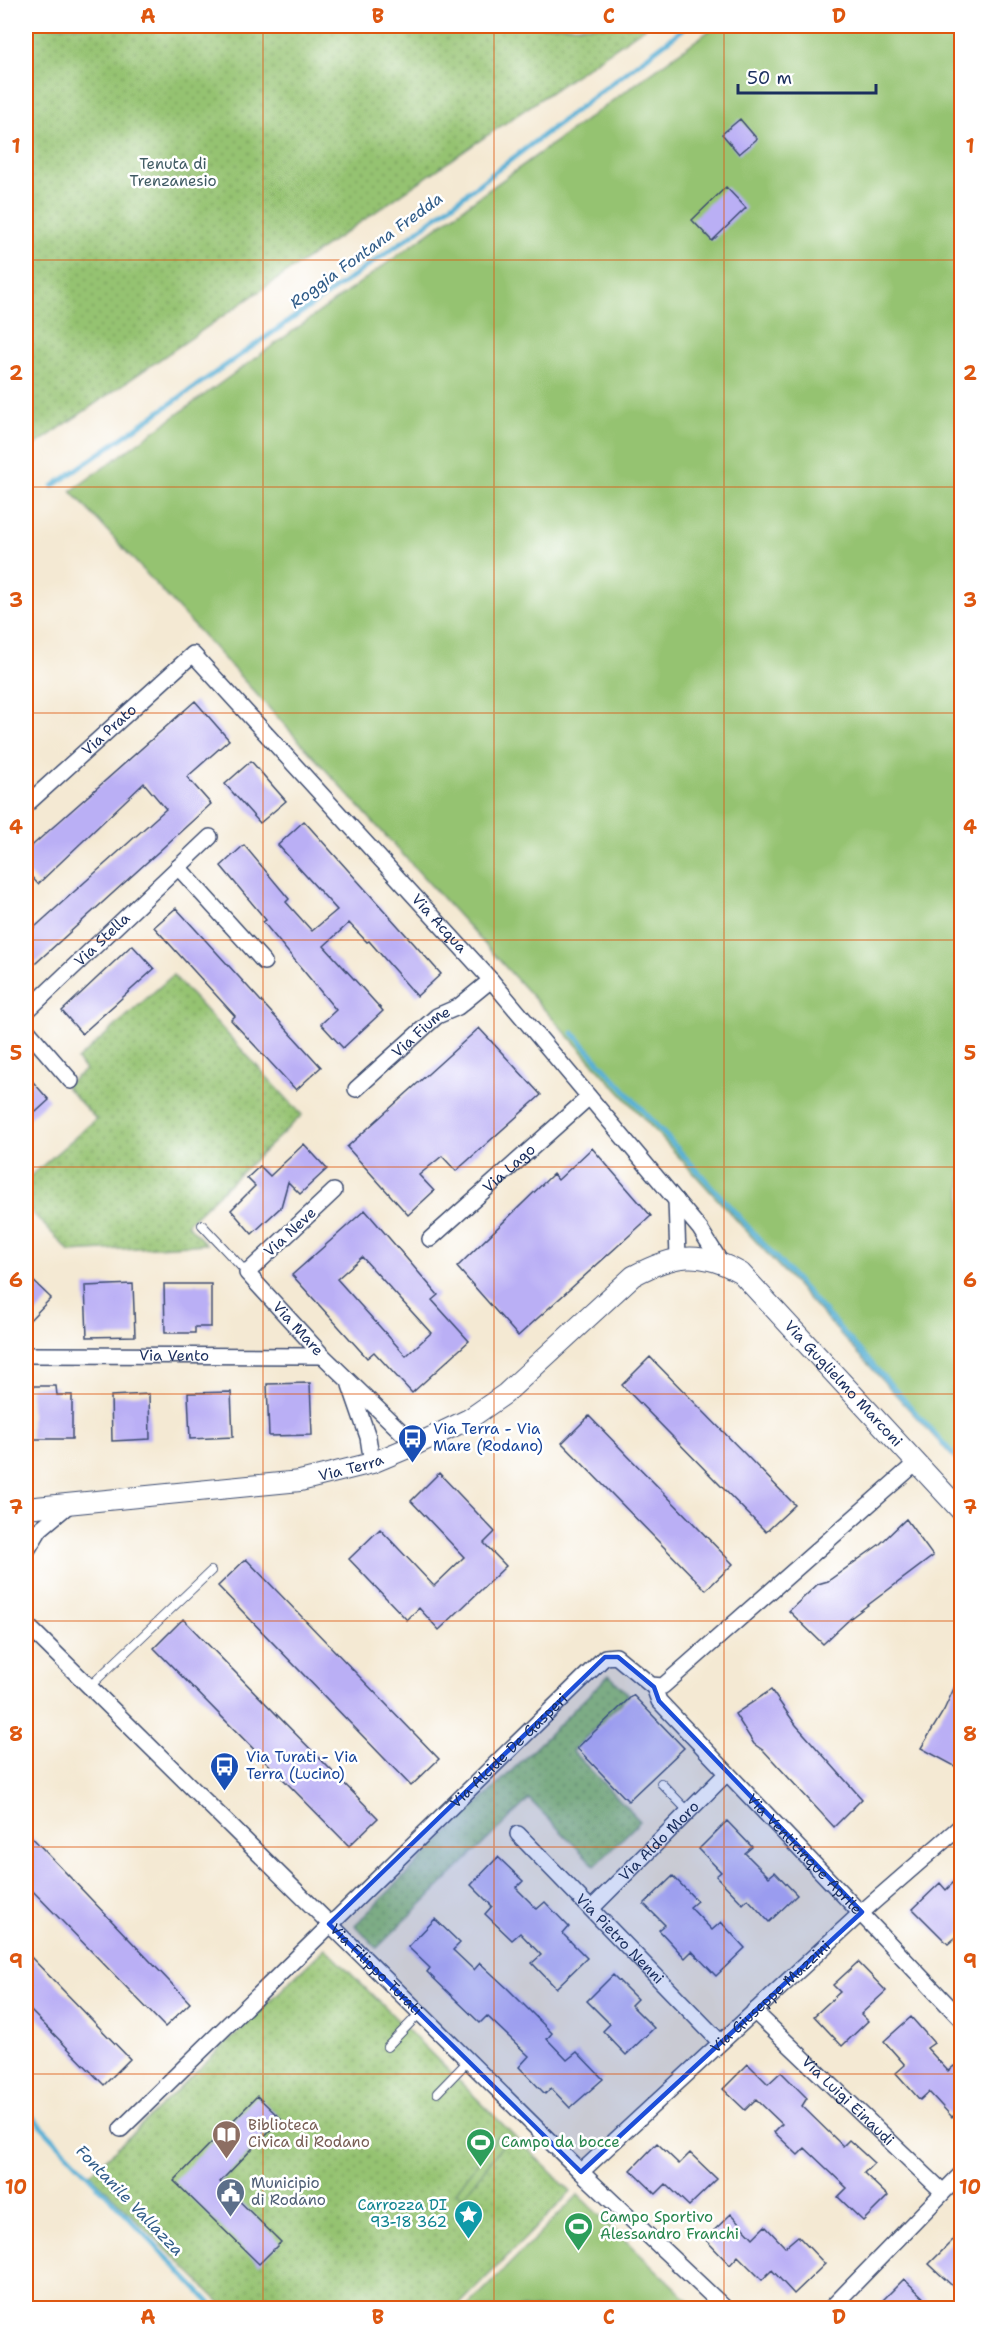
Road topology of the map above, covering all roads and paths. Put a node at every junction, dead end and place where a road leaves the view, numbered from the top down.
1 (193, 654) joint
2 (26, 805) edge
3 (210, 837) dead end
4 (178, 867) junction
5 (264, 962) dead end
6 (490, 980) junction
7 (26, 1012) edge
8 (26, 1029) edge
9 (71, 1081) dead end
10 (356, 1089) dead end
11 (589, 1097) junction
12 (334, 1191) dead end
13 (676, 1200) junction
14 (202, 1225) dead end
15 (430, 1239) dead end
16 (678, 1257) junction
17 (720, 1261) junction
18 (247, 1273) junction
19 (26, 1355) edge
20 (323, 1356) junction
21 (349, 1382) junction
22 (416, 1445) junction
23 (372, 1462) junction
24 (916, 1463) junction
25 (70, 1504) junction
26 (26, 1508) edge
27 (962, 1512) edge
28 (26, 1552) edge
29 (211, 1571) dead end
30 (27, 1623) edge
31 (89, 1687) junction
32 (654, 1687) junction
33 (726, 1774) junction
34 (661, 1783) dead end
35 (689, 1812) junction
36 (962, 1825) edge
37 (518, 1834) dead end
38 (591, 1910) junction
39 (862, 1912) junction
40 (329, 1924) junction
41 (754, 2011) junction
42 (420, 2013) junction
43 (962, 2020) edge
44 (720, 2042) junction
45 (387, 2047) dead end
46 (468, 2061) junction
47 (437, 2093) dead end
48 (121, 2129) dead end
49 (580, 2172) junction
50 (962, 2173) edge
51 (944, 2192) junction
52 (725, 2308) edge
53 (831, 2308) edge

1 - 2 street, Via Prato
1 - 6 street, Via Acqua
3 - 4 street, Via Stella
4 - 5 street
4 - 7 street, Via Stella
6 - 10 street, Via Fiume
6 - 11 street, Via Acqua
8 - 9 street
11 - 13 street, Via Acqua
11 - 15 street, Via Lago
12 - 18 street, Via Neve
13 - 16 street
13 - 17 street, Via Acqua
14 - 18 lane
16 - 17 street, Via Terra
16 - 22 street, Via Terra
17 - 24 street, Via Guglielmo Marconi
18 - 20 street, Via Mare
19 - 20 street, Via Vento
20 - 21 street, Via Mare
21 - 22 street, Via Mare
21 - 23 street, Via Mare
22 - 23 street, Via Terra
23 - 25 street, Via Terra
24 - 27 street, Via Guglielmo Marconi
24 - 32 street
25 - 26 street, Via Terra
25 - 28 street
29 - 31 lane
30 - 31 street, Via Filippo Turati
31 - 40 street, Via Filippo Turati
32 - 33 street, Via Venticinque Aprile
32 - 40 street, Via Alcide De Gasperi
33 - 35 street, Via Aldo Moro
33 - 39 street, Via Venticinque Aprile
34 - 35 lane
35 - 38 street, Via Aldo Moro
36 - 39 street, Via Giuseppe Mazzini
37 - 38 street, Via Pietro Nenni
38 - 44 street, Via Pietro Nenni
39 - 41 street, Via Giuseppe Mazzini
39 - 43 street, Via Venticinque Aprile
40 - 42 street, Via Filippo Turati
40 - 48 street, Via Alcide De Gasperi
41 - 44 street, Via Giuseppe Mazzini
41 - 51 street, Via Luigi Einaudi
42 - 45 lane
42 - 46 street, Via Filippo Turati
44 - 49 street, Via Giuseppe Mazzini
46 - 47 lane
46 - 49 street, Via Filippo Turati
49 - 52 street, Via Filippo Turati
50 - 51 street
51 - 53 street

